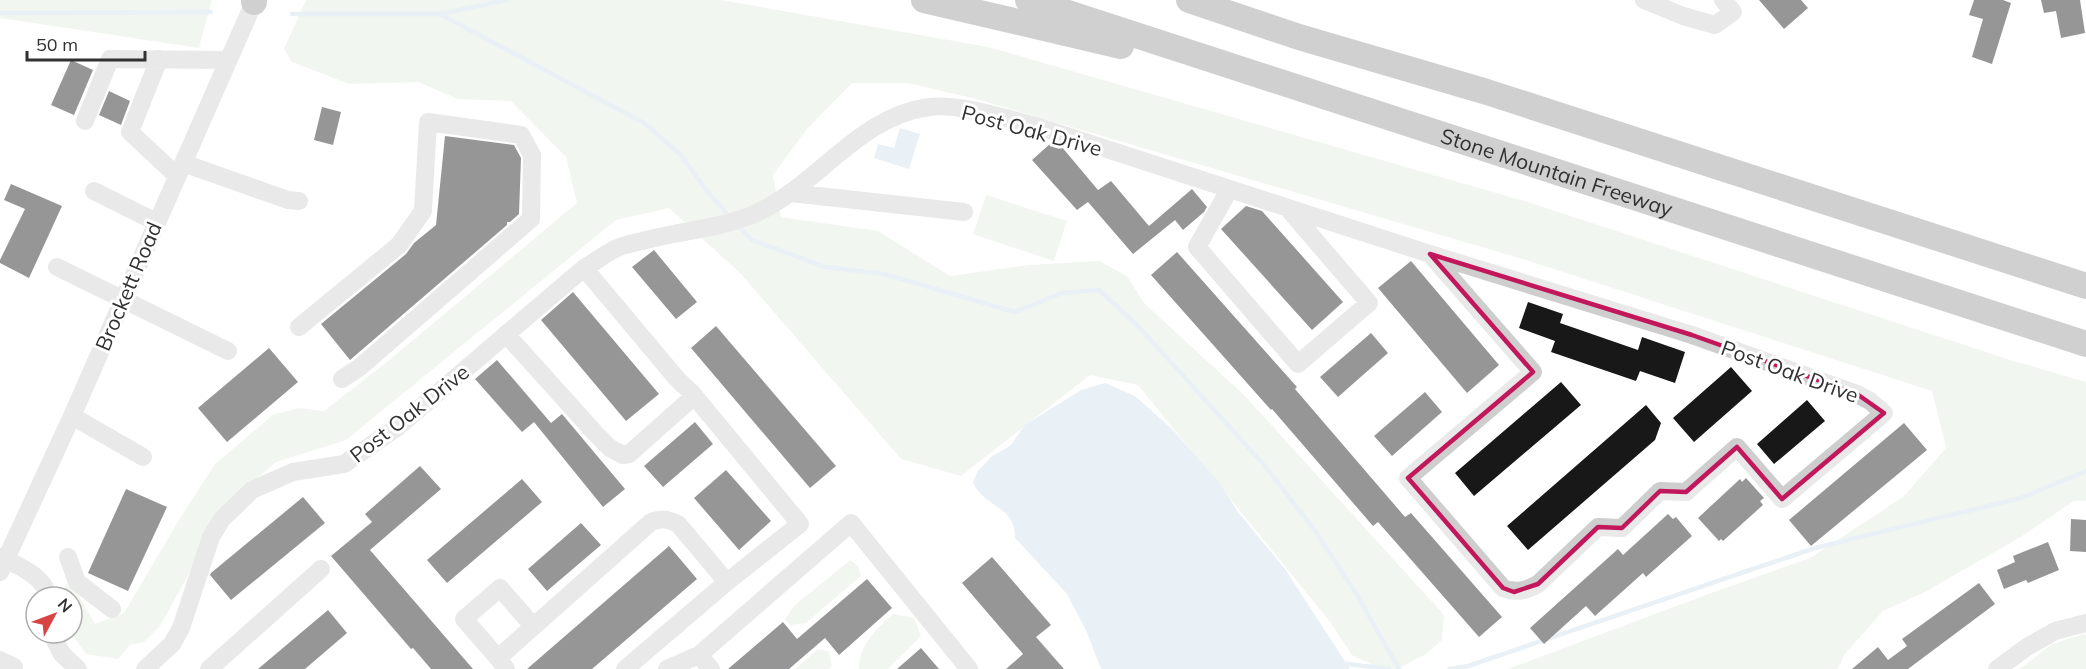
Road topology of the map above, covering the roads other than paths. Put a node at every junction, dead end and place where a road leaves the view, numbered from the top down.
1 (924, 0) edge
2 (1028, 0) edge
3 (1189, 0) edge
4 (1208, 0) edge
5 (1644, 0) edge
6 (1723, 0) edge
7 (254, 1) edge
8 (1299, 37) junction
9 (159, 59) junction
10 (229, 60) junction
11 (1291, 85) junction
12 (85, 122) dead end
13 (180, 170) junction
14 (1229, 190) junction
15 (94, 191) dead end
16 (791, 193) junction
17 (300, 201) dead end
18 (1289, 209) junction
19 (964, 212) dead end
20 (156, 222) junction
21 (1430, 255) junction
22 (57, 267) dead end
23 (585, 268) junction
24 (2086, 286) edge
25 (123, 299) junction
26 (299, 327) dead end
27 (506, 334) junction
28 (2086, 344) edge
29 (228, 351) dead end
30 (342, 379) dead end
31 (691, 392) junction
32 (72, 416) junction
33 (143, 457) dead end
34 (68, 557) dead end
35 (2, 563) edge
36 (321, 569) dead end
37 (727, 582) junction
38 (43, 585) edge
39 (112, 609) dead end
40 (2086, 623) edge
41 (533, 626) junction
42 (57, 645) edge
43 (699, 655) junction
44 (502, 663) edge
45 (156, 665) edge
46 (78, 669) edge
47 (209, 669) edge
48 (625, 669) edge
49 (667, 669) edge
50 (711, 669) edge
51 (969, 669) edge
52 (1997, 669) edge

1 - 11 highway
2 - 11 highway, Stone Mountain Freeway
3 - 8 highway
4 - 8 highway
5 - 6 street
7 - 10 street, Brockett Road
8 - 24 highway
9 - 10 street
9 - 12 street
9 - 13 street
10 - 13 street, Brockett Road
11 - 28 highway, Stone Mountain Freeway
13 - 17 street
13 - 20 street, Brockett Road
14 - 16 street, Post Oak Drive
14 - 18 street, Post Oak Drive
14 - 18 street
15 - 20 street
16 - 19 street
16 - 23 street, Post Oak Drive
18 - 21 street, Post Oak Drive
20 - 25 street, Brockett Road
21 - 21 street, Post Oak Drive
22 - 25 street
23 - 27 street, Post Oak Drive
23 - 31 street
25 - 29 street
25 - 32 street, Brockett Road
26 - 30 street
27 - 31 street
27 - 45 street, Post Oak Drive
31 - 37 street
32 - 33 street
32 - 35 street, Brockett Road
34 - 39 street
35 - 38 street
36 - 47 street
37 - 41 street
37 - 48 street
40 - 52 street
41 - 44 street
41 - 44 street
42 - 46 street
43 - 49 street
43 - 50 street
43 - 51 street

